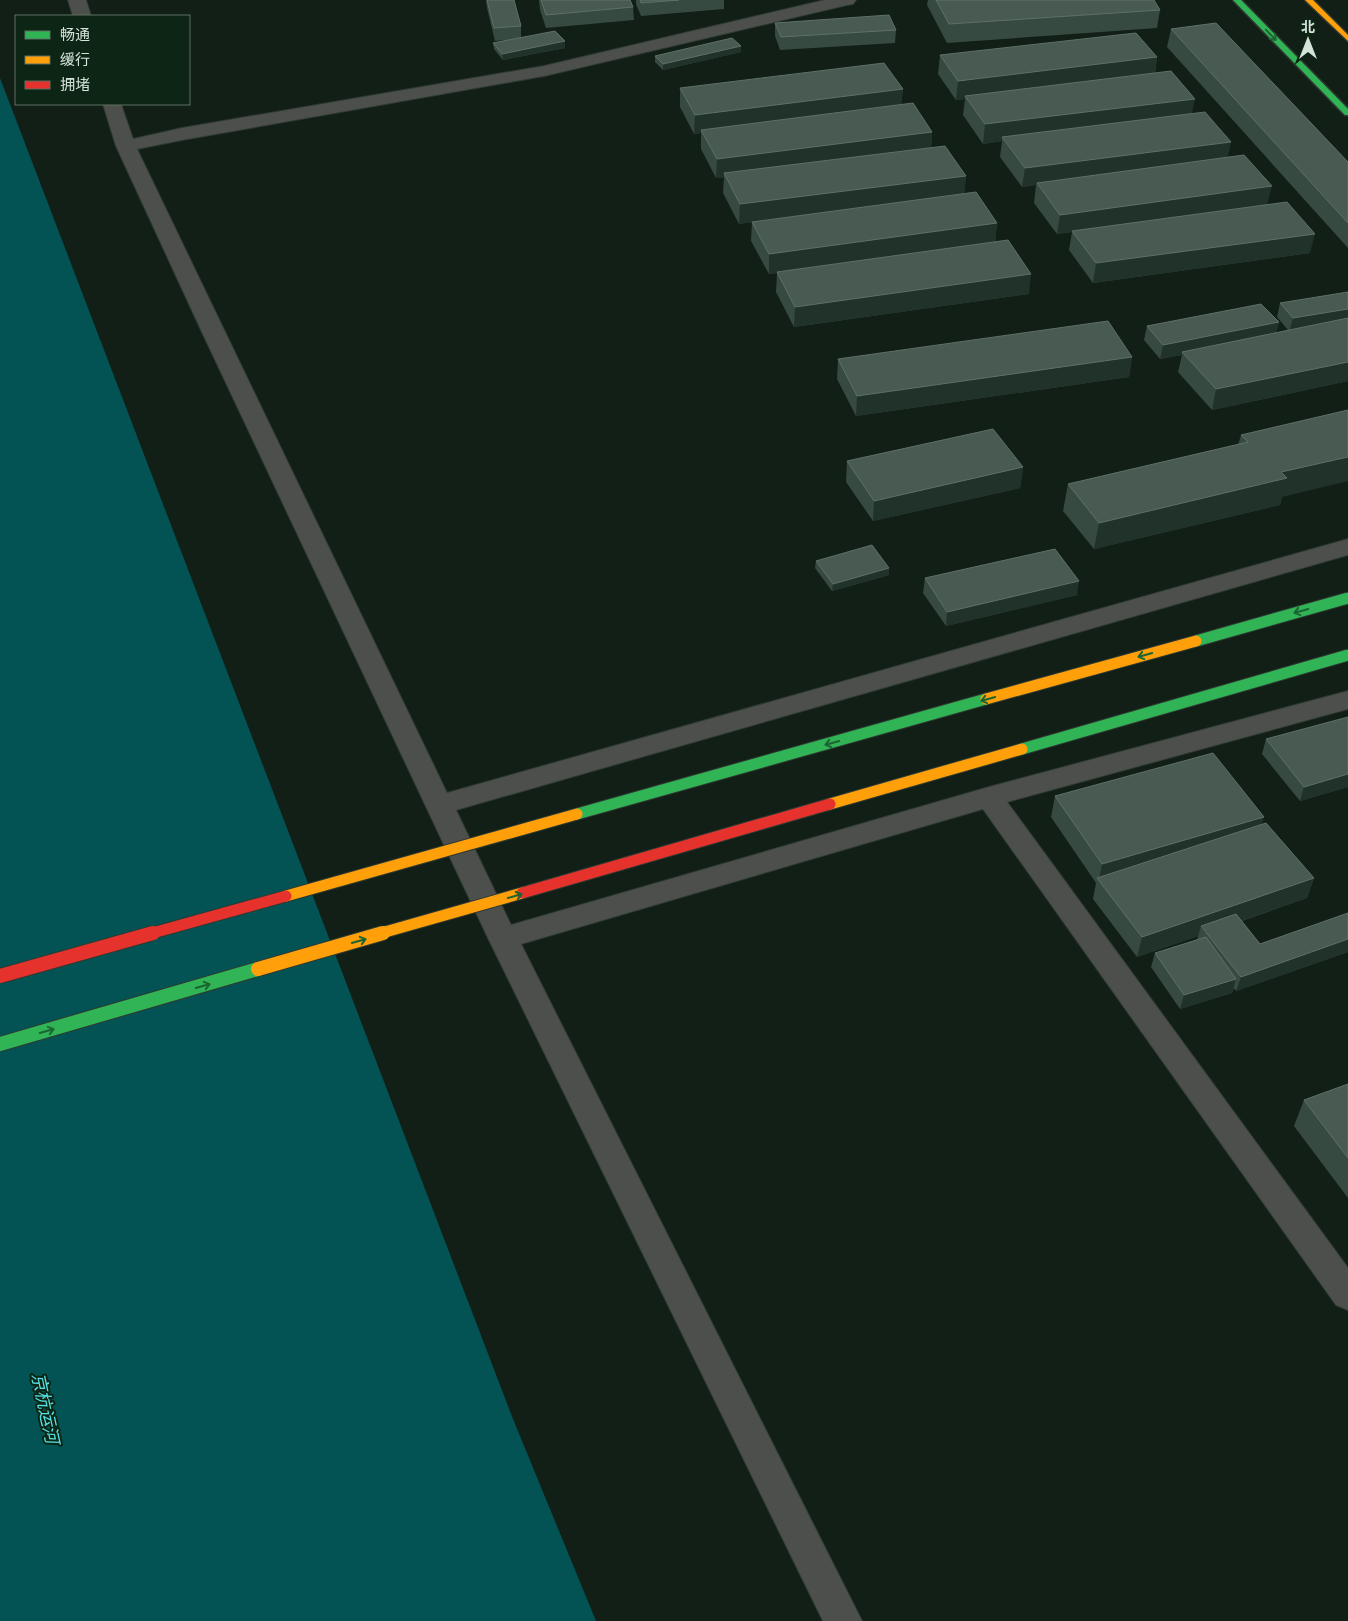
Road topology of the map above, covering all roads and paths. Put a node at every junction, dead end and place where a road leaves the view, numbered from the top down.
1 (77, 0) edge
2 (847, 0) edge
3 (1237, 0) edge
4 (1309, 0) edge
5 (82, 15) edge
6 (1348, 39) edge
7 (112, 105) edge
8 (1348, 113) edge
9 (126, 146) junction
10 (1348, 547) edge
11 (1348, 598) edge
12 (1348, 655) edge
13 (1348, 700) edge
14 (989, 797) junction
15 (439, 805) junction
16 (503, 938) junction
17 (0, 976) edge
18 (0, 1044) edge
19 (1348, 1295) edge
20 (842, 1621) edge

1 - 5 street
2 - 9 street
3 -> 8 street
4 - 6 street
7 - 9 street
9 - 15 street
10 - 15 street
11 -> 17 street, bridge
18 -> 12 street, bridge
13 - 14 street
14 - 16 street
14 - 19 street
15 - 16 street
16 - 20 street

